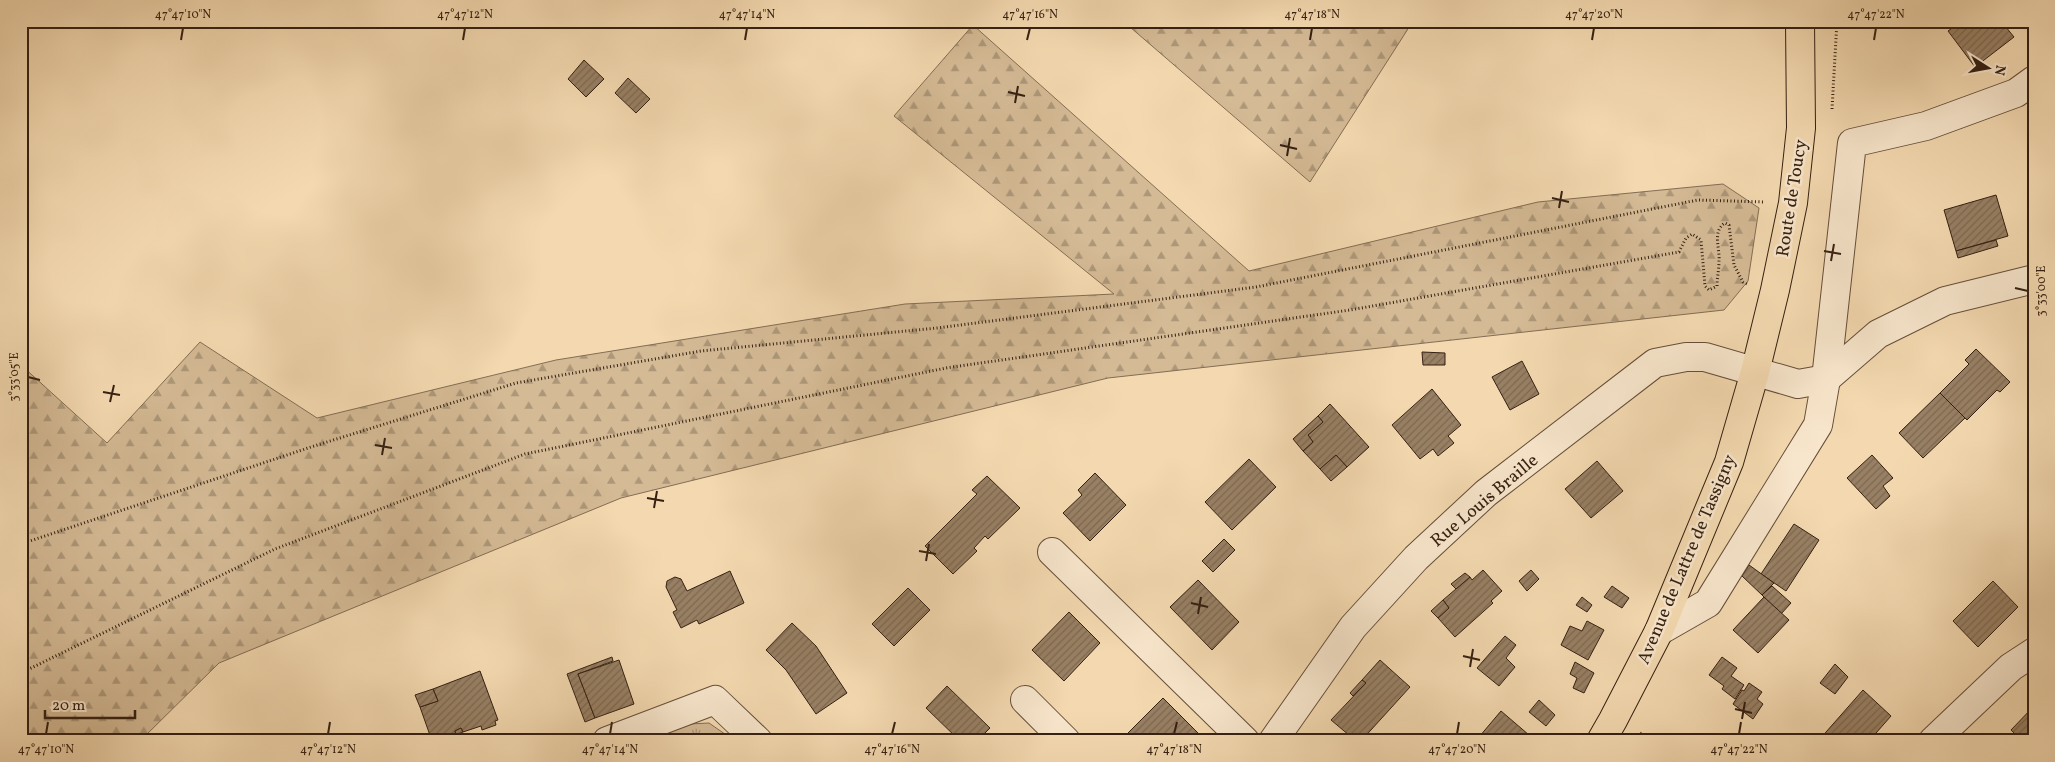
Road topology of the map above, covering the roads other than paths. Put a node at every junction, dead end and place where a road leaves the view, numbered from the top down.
1 (1800, 21) edge
2 (2034, 80) edge
3 (2034, 279) edge
4 (1755, 372) junction
5 (1826, 380) junction
6 (1052, 552) dead end
7 (1659, 631) junction
8 (2034, 652) edge
9 (1025, 700) dead end
10 (1936, 740) edge
11 (607, 741) edge
12 (758, 741) edge
13 (1066, 741) edge
14 (1245, 741) edge
15 (1273, 741) edge
16 (1601, 741) edge

1 - 4 main road, Route de Toucy
2 - 5 street
3 - 5 street
4 - 5 street, Rue Louis Braille
4 - 7 main road, Avenue de Lattre de Tassigny
4 - 15 street, Rue Louis Braille
5 - 7 street
6 - 14 street
7 - 16 main road, Avenue de Lattre de Tassigny
8 - 10 street
9 - 13 street
11 - 12 street

